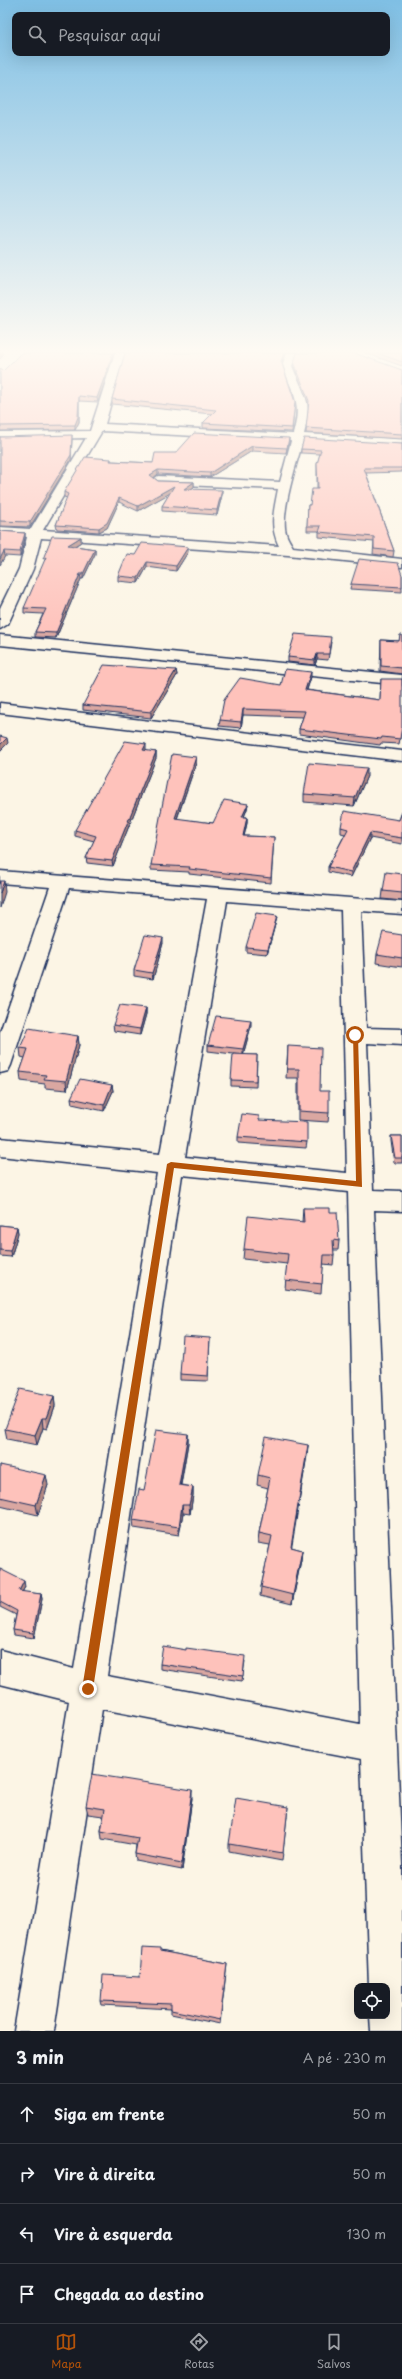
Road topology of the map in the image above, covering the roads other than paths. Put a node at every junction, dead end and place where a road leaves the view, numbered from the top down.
1 (85, 448) edge
2 (295, 448) edge
3 (158, 480) edge
4 (285, 486) junction
5 (0, 531) edge
6 (35, 533) junction
7 (288, 551) junction
8 (402, 563) edge
9 (7, 594) edge
10 (0, 624) edge
11 (0, 640) edge
12 (402, 680) edge
13 (0, 708) edge
14 (402, 756) edge
15 (0, 877) edge
16 (61, 882) junction
17 (218, 894) junction
18 (351, 905) junction
19 (402, 908) edge
20 (355, 1035) junction
21 (402, 1037) edge
22 (0, 1065) edge
23 (0, 1147) edge
24 (171, 1164) junction
25 (360, 1192) junction
26 (402, 1201) edge
27 (0, 1667) edge
28 (88, 1689) junction
29 (378, 1745) junction
30 (34, 2031) edge
31 (391, 2031) edge

1 - 6 street
2 - 4 street
3 - 4 street
4 - 7 street
5 - 6 street
6 - 7 street
6 - 9 street
7 - 8 street
9 - 10 street
11 - 12 street
13 - 14 street
15 - 16 street
16 - 17 street
16 - 22 street
17 - 18 street
17 - 24 street
18 - 19 street
18 - 20 street
20 - 21 street
20 - 25 street
23 - 24 street
24 - 25 street
24 - 28 street
25 - 26 street
25 - 29 street
27 - 28 street
28 - 29 street
28 - 30 street
29 - 31 street

